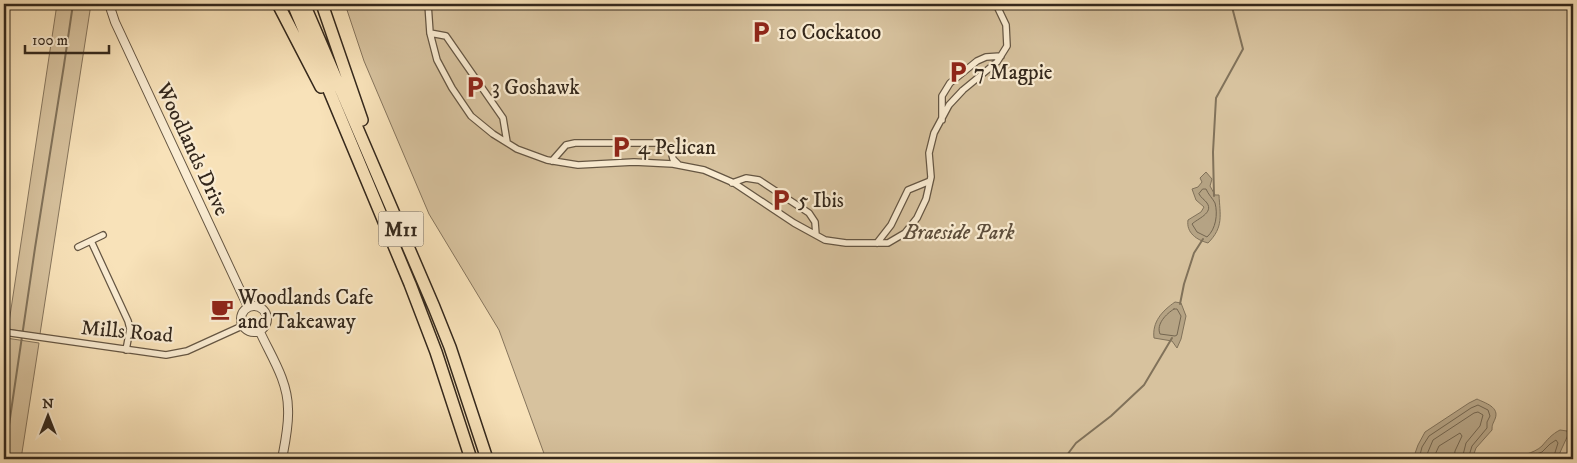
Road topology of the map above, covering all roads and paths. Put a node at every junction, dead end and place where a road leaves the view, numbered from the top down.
1 (109, 4) edge
2 (278, 4) edge
3 (293, 4) edge
4 (304, 4) edge
5 (322, 4) edge
6 (428, 4) edge
7 (996, 4) edge
8 (430, 33) junction
9 (1001, 56) junction
10 (942, 120) junction
11 (506, 142) junction
12 (358, 159) junction
13 (552, 160) junction
14 (679, 165) junction
15 (930, 180) junction
16 (732, 183) junction
17 (103, 235) dead end
18 (816, 235) junction
19 (91, 241) junction
20 (877, 243) junction
21 (78, 247) dead end
22 (248, 307) junction
23 (242, 326) junction
24 (4, 332) edge
25 (260, 332) junction
26 (450, 347) junction
27 (126, 350) junction
28 (282, 459) edge
29 (471, 459) edge
30 (487, 459) edge

1 - 22 street, Woodlands Drive
2 - 12 highway
3 - 12 highway, M11
4 - 26 highway, M11
5 - 26 highway
6 - 8 street
7 - 9 street
8 - 11 street
8 - 11 street
9 - 10 street
9 - 10 street
10 - 15 street
11 - 13 street
12 - 29 highway, M11
13 - 14 street
13 - 14 street
14 - 16 street
15 - 20 street
15 - 20 street
16 - 18 street
16 - 18 street
17 - 19 street
18 - 20 street
19 - 21 street
19 - 27 street
22 - 23 street
22 - 25 street
23 - 25 street
23 - 27 street, Mills Road
24 - 27 street, Mills Road
25 - 28 street
26 - 30 highway, M11

